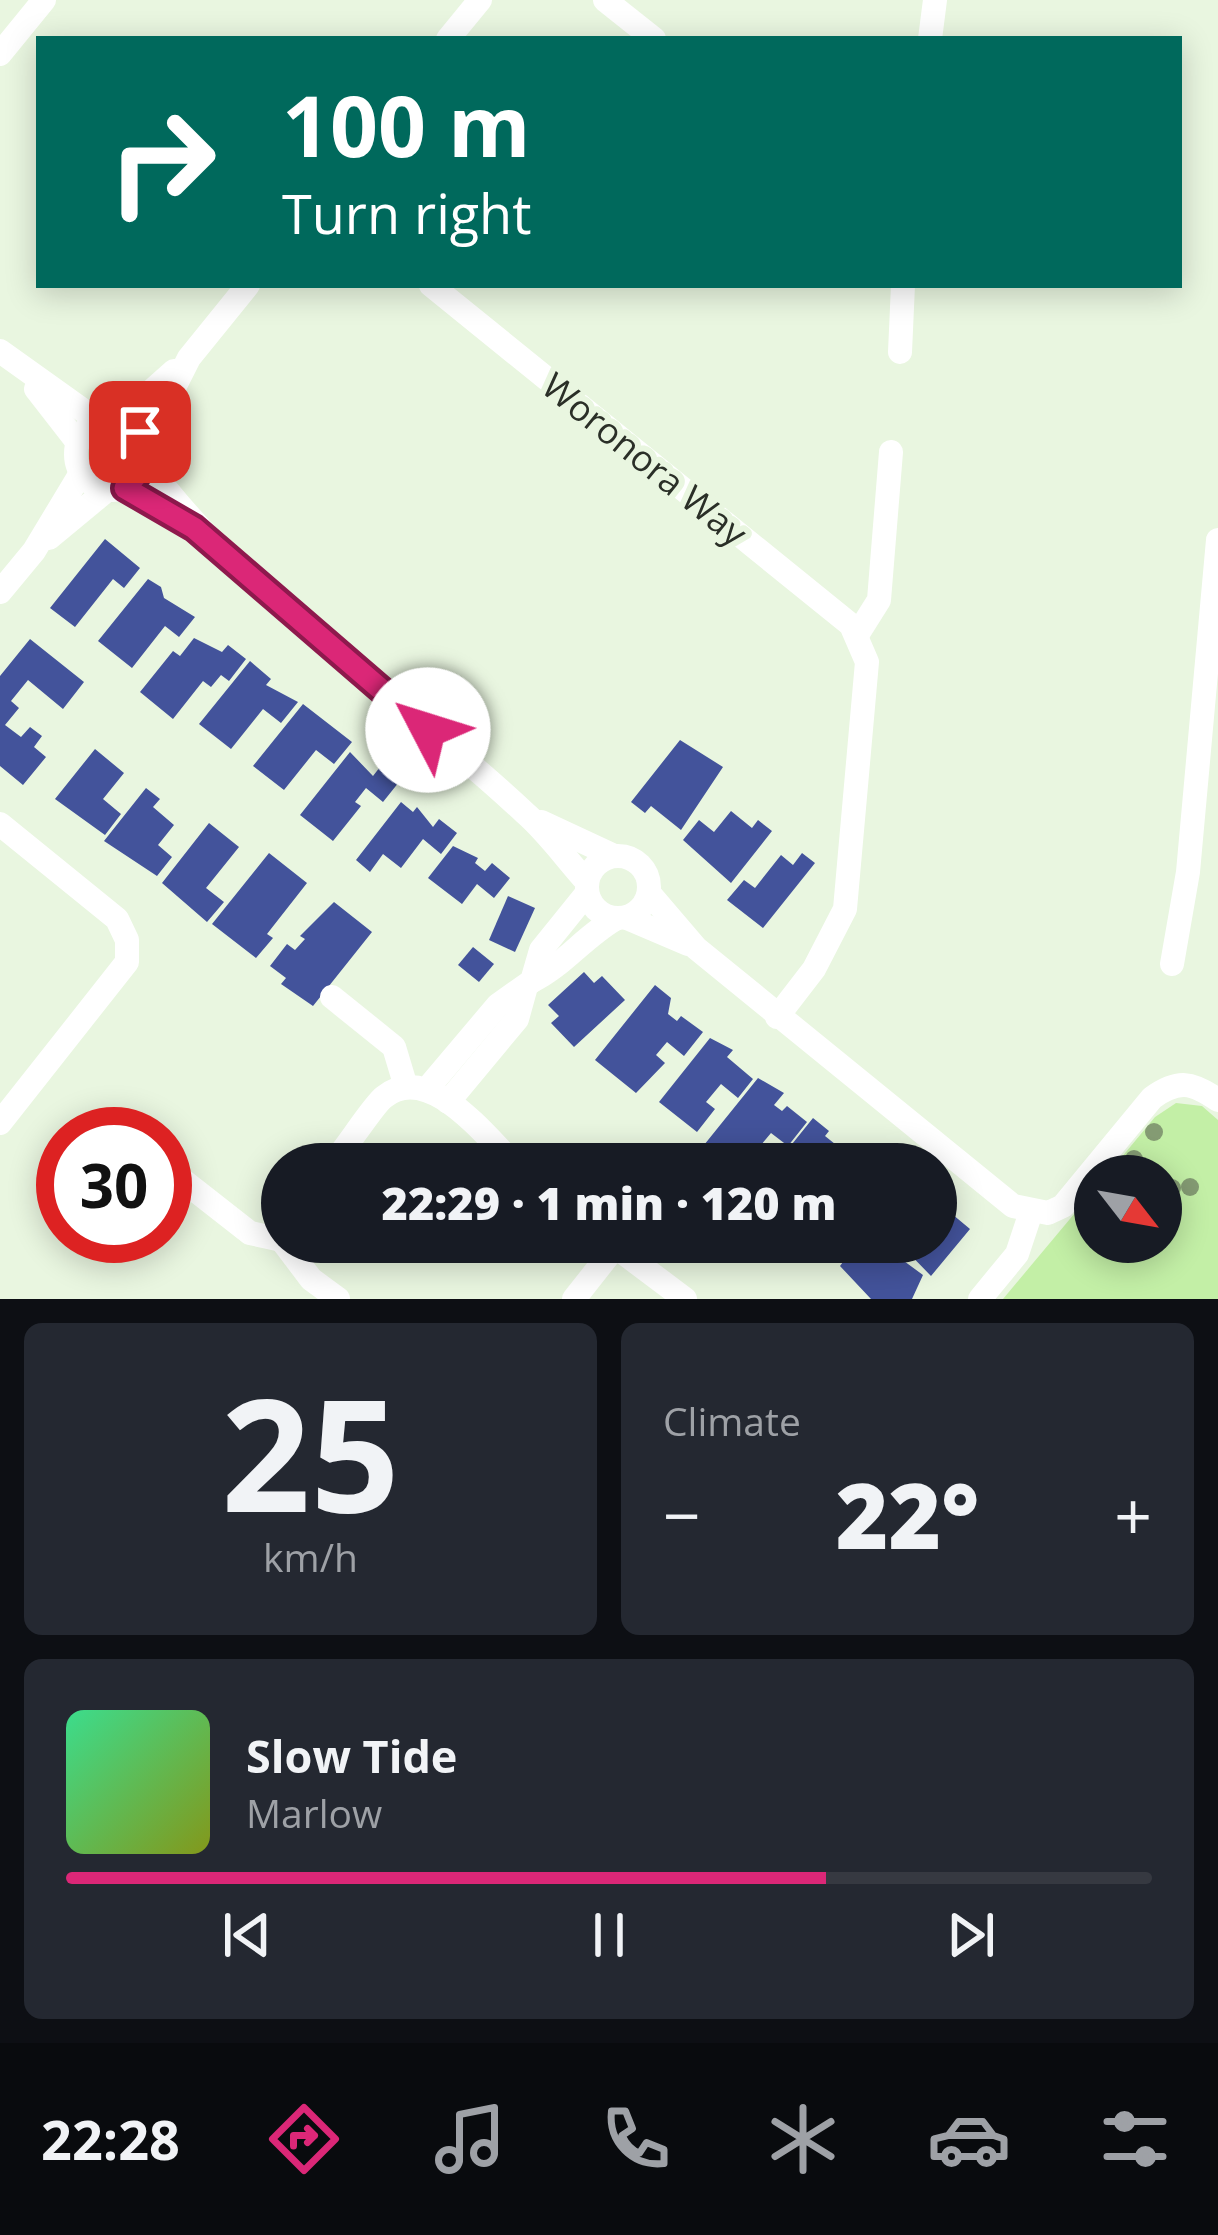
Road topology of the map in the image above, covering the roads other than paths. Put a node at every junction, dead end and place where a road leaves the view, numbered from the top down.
1 (44, 0) edge
2 (479, 0) edge
3 (605, 0) edge
4 (934, 0) edge
5 (450, 36) edge
6 (650, 36) edge
7 (930, 36) edge
8 (0, 53) edge
9 (246, 288) edge
10 (435, 288) edge
11 (903, 288) edge
12 (0, 351) edge
13 (899, 352) dead end
14 (189, 358) junction
15 (24, 373) junction
16 (109, 420) junction
17 (78, 443) junction
18 (891, 452) dead end
19 (147, 453) junction
20 (81, 473) junction
21 (116, 489) junction
22 (194, 528) junction
23 (1218, 540) edge
24 (34, 551) junction
25 (0, 592) edge
26 (857, 635) junction
27 (1210, 742) edge
28 (528, 815) junction
29 (0, 824) edge
30 (614, 856) junction
31 (587, 887) junction
32 (649, 893) junction
33 (621, 918) junction
34 (696, 948) junction
35 (1172, 964) dead end
36 (528, 985) junction
37 (332, 997) dead end
38 (777, 1017) junction
39 (427, 1093) junction
40 (1218, 1100) edge
41 (0, 1123) edge
42 (348, 1143) edge
43 (488, 1143) edge
44 (192, 1188) edge
45 (1031, 1212) junction
46 (261, 1236) edge
47 (299, 1263) edge
48 (599, 1263) edge
49 (637, 1263) edge
50 (338, 1299) edge
51 (574, 1299) edge
52 (685, 1299) edge
53 (980, 1299) edge

1 - 8 street
2 - 5 street
3 - 6 street
4 - 7 street
9 - 14 street
10 - 26 street, Woronora Way
11 - 13 street
12 - 15 street
14 - 16 street
14 - 19 street
15 - 16 street
15 - 17 street
16 - 17 street
16 - 19 street
17 - 20 street
18 - 26 street
19 - 21 street
19 - 22 street
20 - 21 street
20 - 24 street
21 - 22 street
21 - 24 street
22 - 28 street
23 - 27 street
24 - 25 street
26 - 38 street
27 - 35 street
28 - 30 street
28 - 31 street
29 - 41 street
30 - 31 street
30 - 32 street
31 - 33 street
31 - 36 street
32 - 33 street
32 - 34 street
33 - 34 street
33 - 36 street
34 - 38 street
36 - 39 street
37 - 39 street
38 - 45 street
39 - 42 street
39 - 43 street
40 - 45 street
44 - 46 street
45 - 53 street
47 - 50 street
48 - 51 street
49 - 52 street

